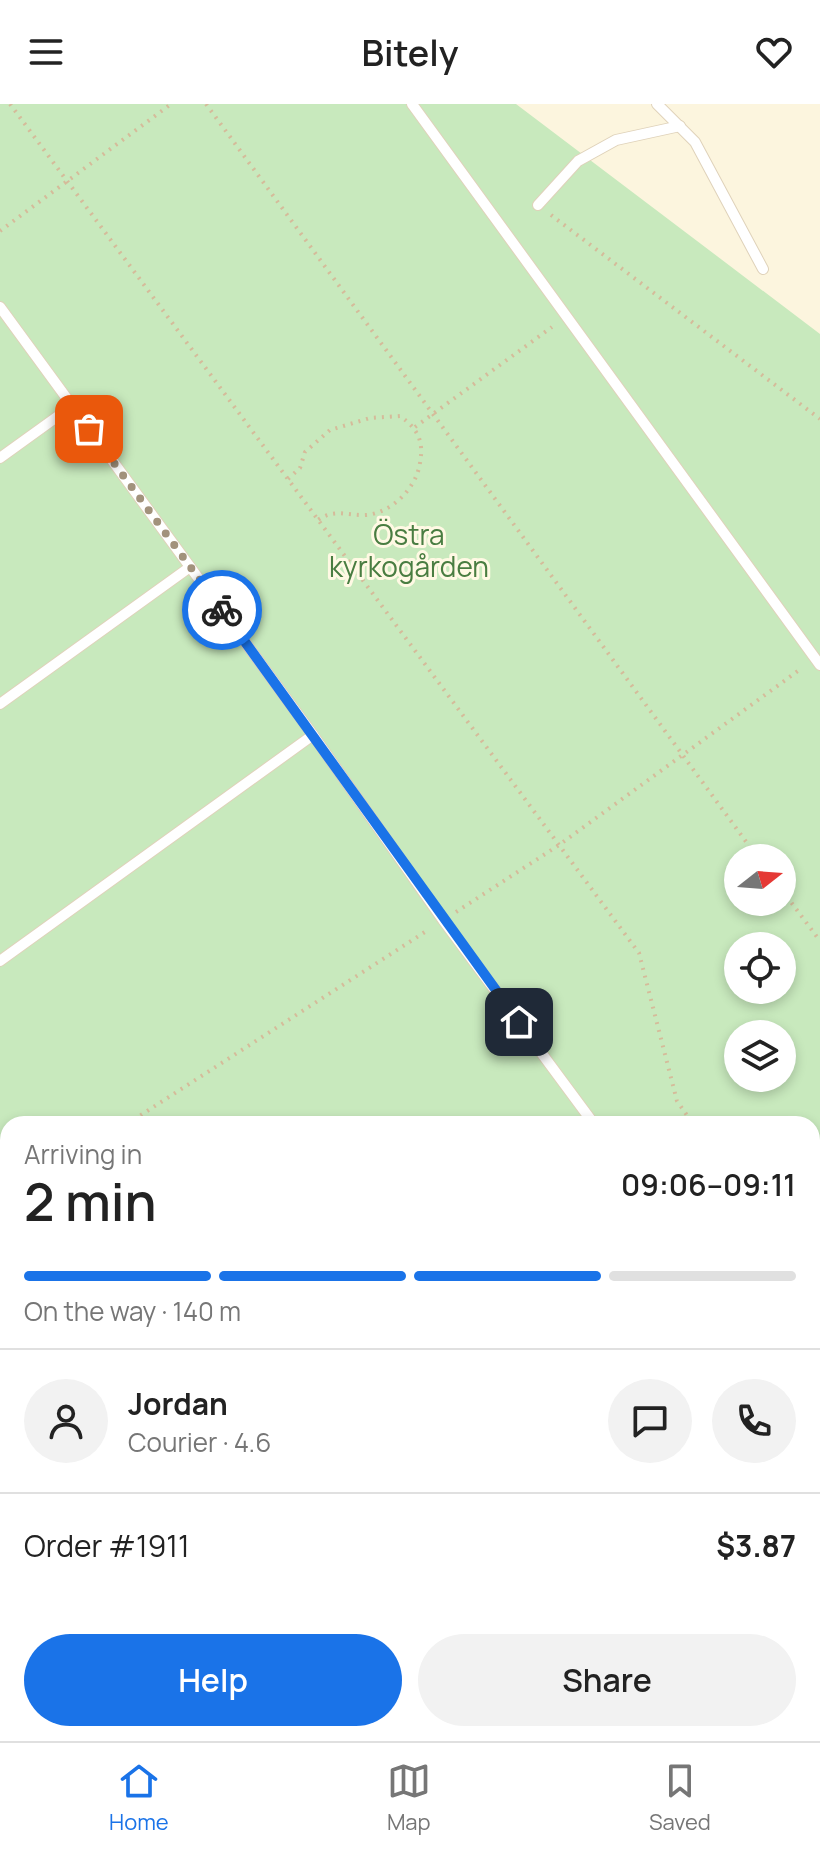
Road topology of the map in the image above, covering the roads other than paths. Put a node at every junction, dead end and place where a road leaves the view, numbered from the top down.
1 (412, 104) edge
2 (657, 104) edge
3 (680, 126) junction
4 (538, 205) dead end
5 (763, 269) dead end
6 (0, 307) edge
7 (72, 406) junction
8 (0, 458) edge
9 (190, 567) junction
10 (817, 663) edge
11 (0, 704) edge
12 (313, 735) junction
13 (0, 961) edge
14 (588, 1116) edge

1 - 10 lane
2 - 3 lane
3 - 4 lane
3 - 5 lane
6 - 7 lane
7 - 8 lane
7 - 9 lane
9 - 11 lane
9 - 12 lane
12 - 13 lane
12 - 14 lane

